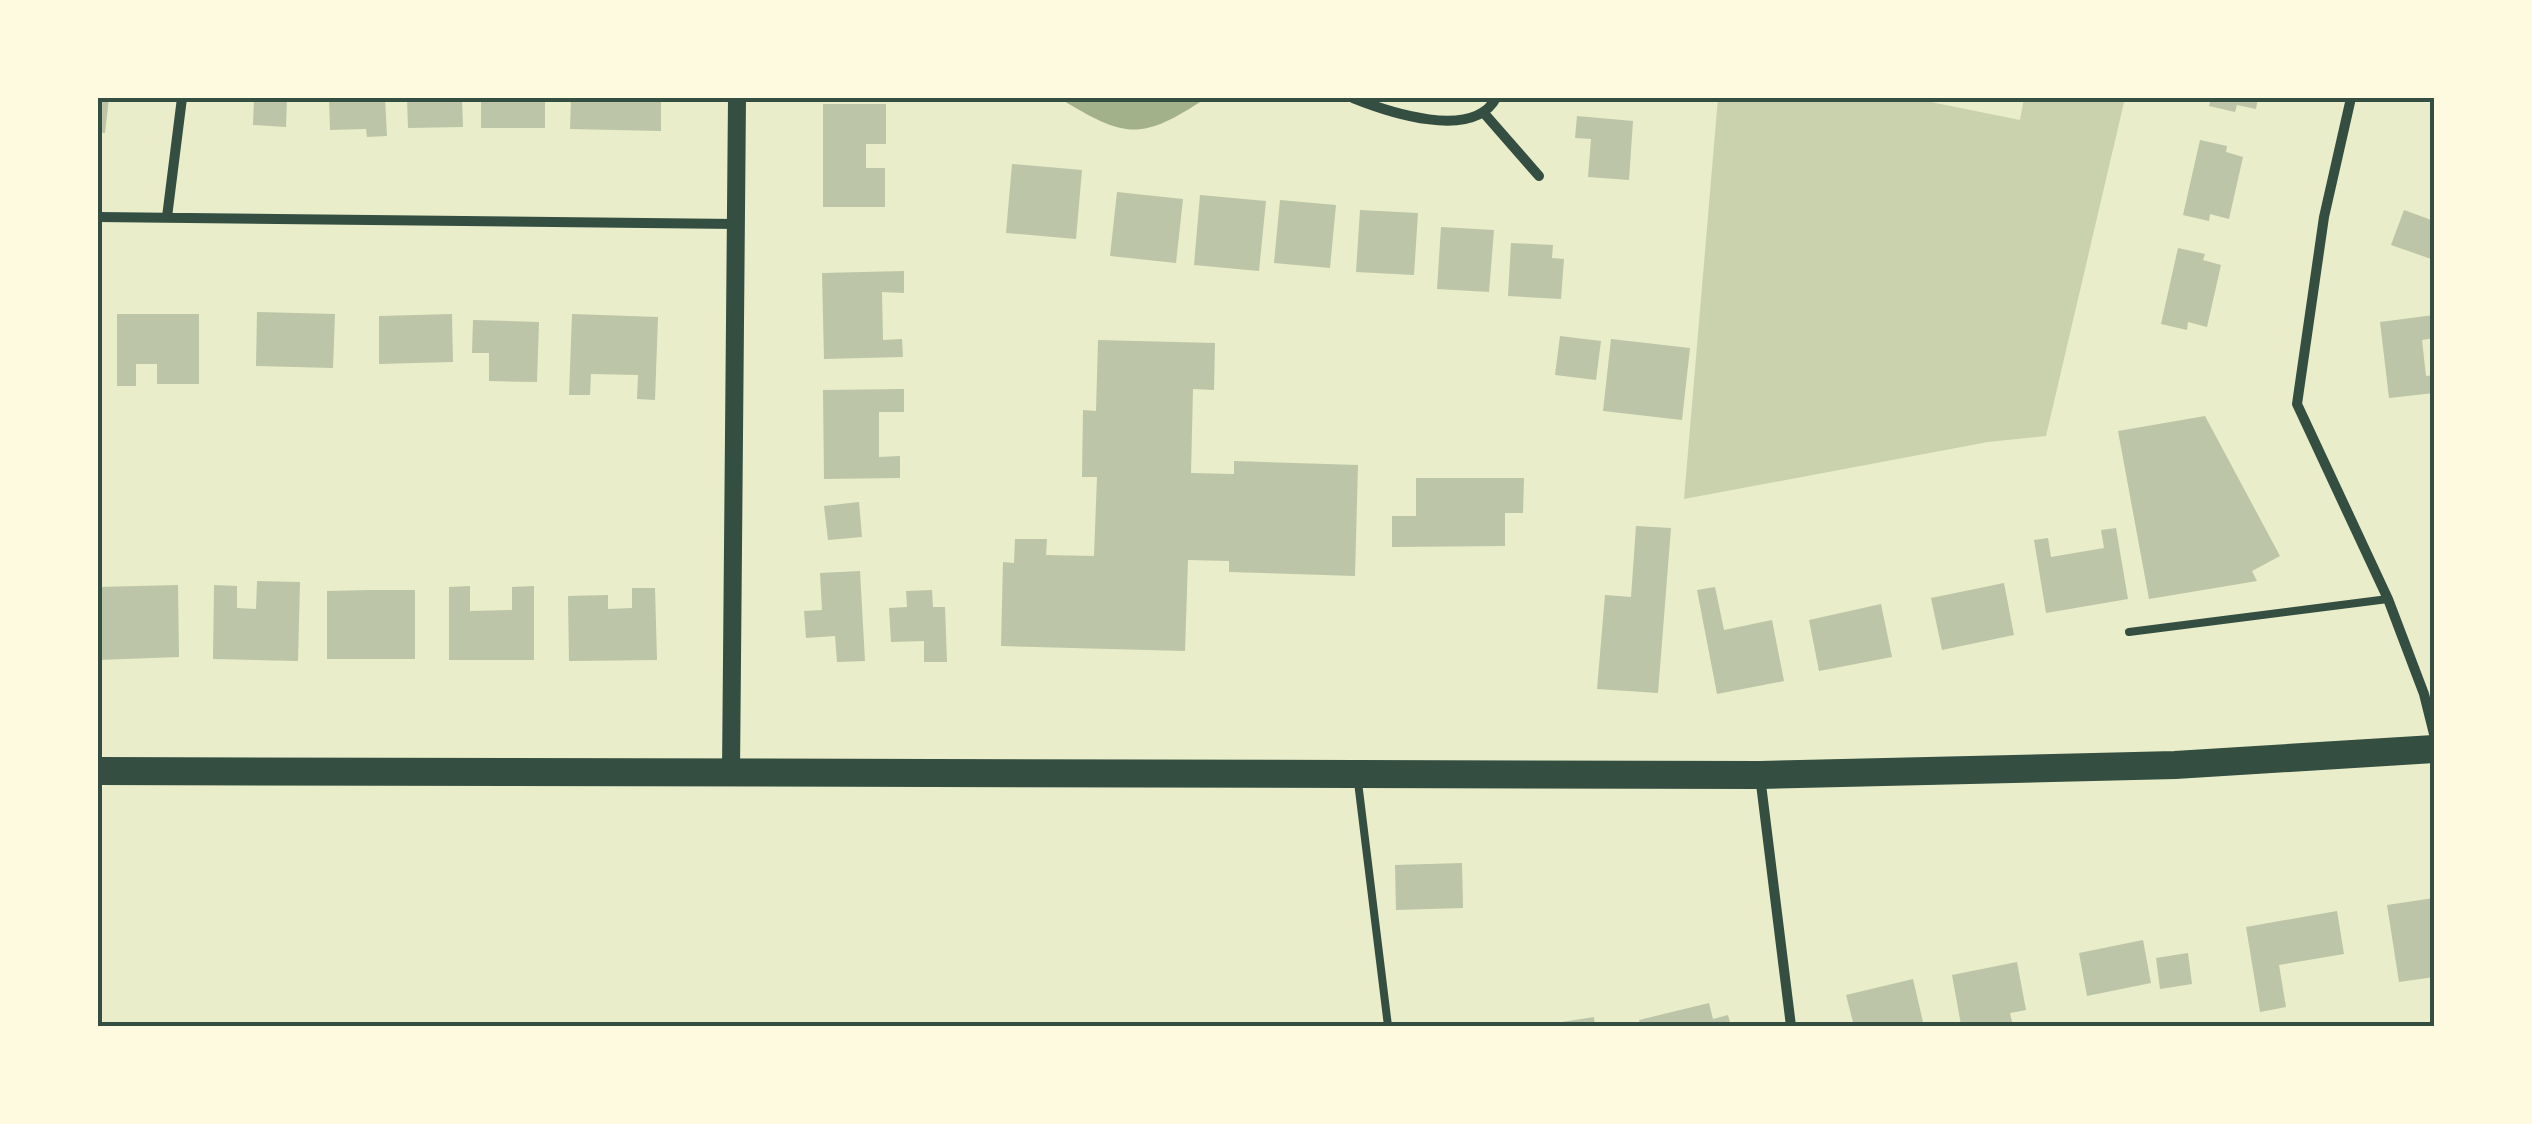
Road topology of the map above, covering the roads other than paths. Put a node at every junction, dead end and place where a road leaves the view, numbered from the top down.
1 (182, 98) edge
2 (737, 98) edge
3 (1353, 98) edge
4 (1496, 98) edge
5 (2351, 98) edge
6 (1483, 112) junction
7 (1539, 176) dead end
8 (98, 217) edge
9 (167, 217) junction
10 (736, 224) junction
11 (2388, 598) junction
12 (2130, 632) dead end
13 (2434, 734) edge
14 (2434, 750) edge
15 (98, 771) edge
16 (732, 772) junction
17 (1357, 772) junction
18 (1760, 775) junction
19 (1388, 1026) edge
20 (1790, 1026) edge

1 - 9 street
2 - 10 street
3 - 6 street
4 - 6 street
5 - 11 street
6 - 7 street
8 - 9 street
9 - 10 street
10 - 16 street
11 - 12 lane
11 - 13 street
14 - 18 highway
15 - 16 highway
16 - 17 highway
17 - 18 highway
17 - 19 lane
18 - 20 street

